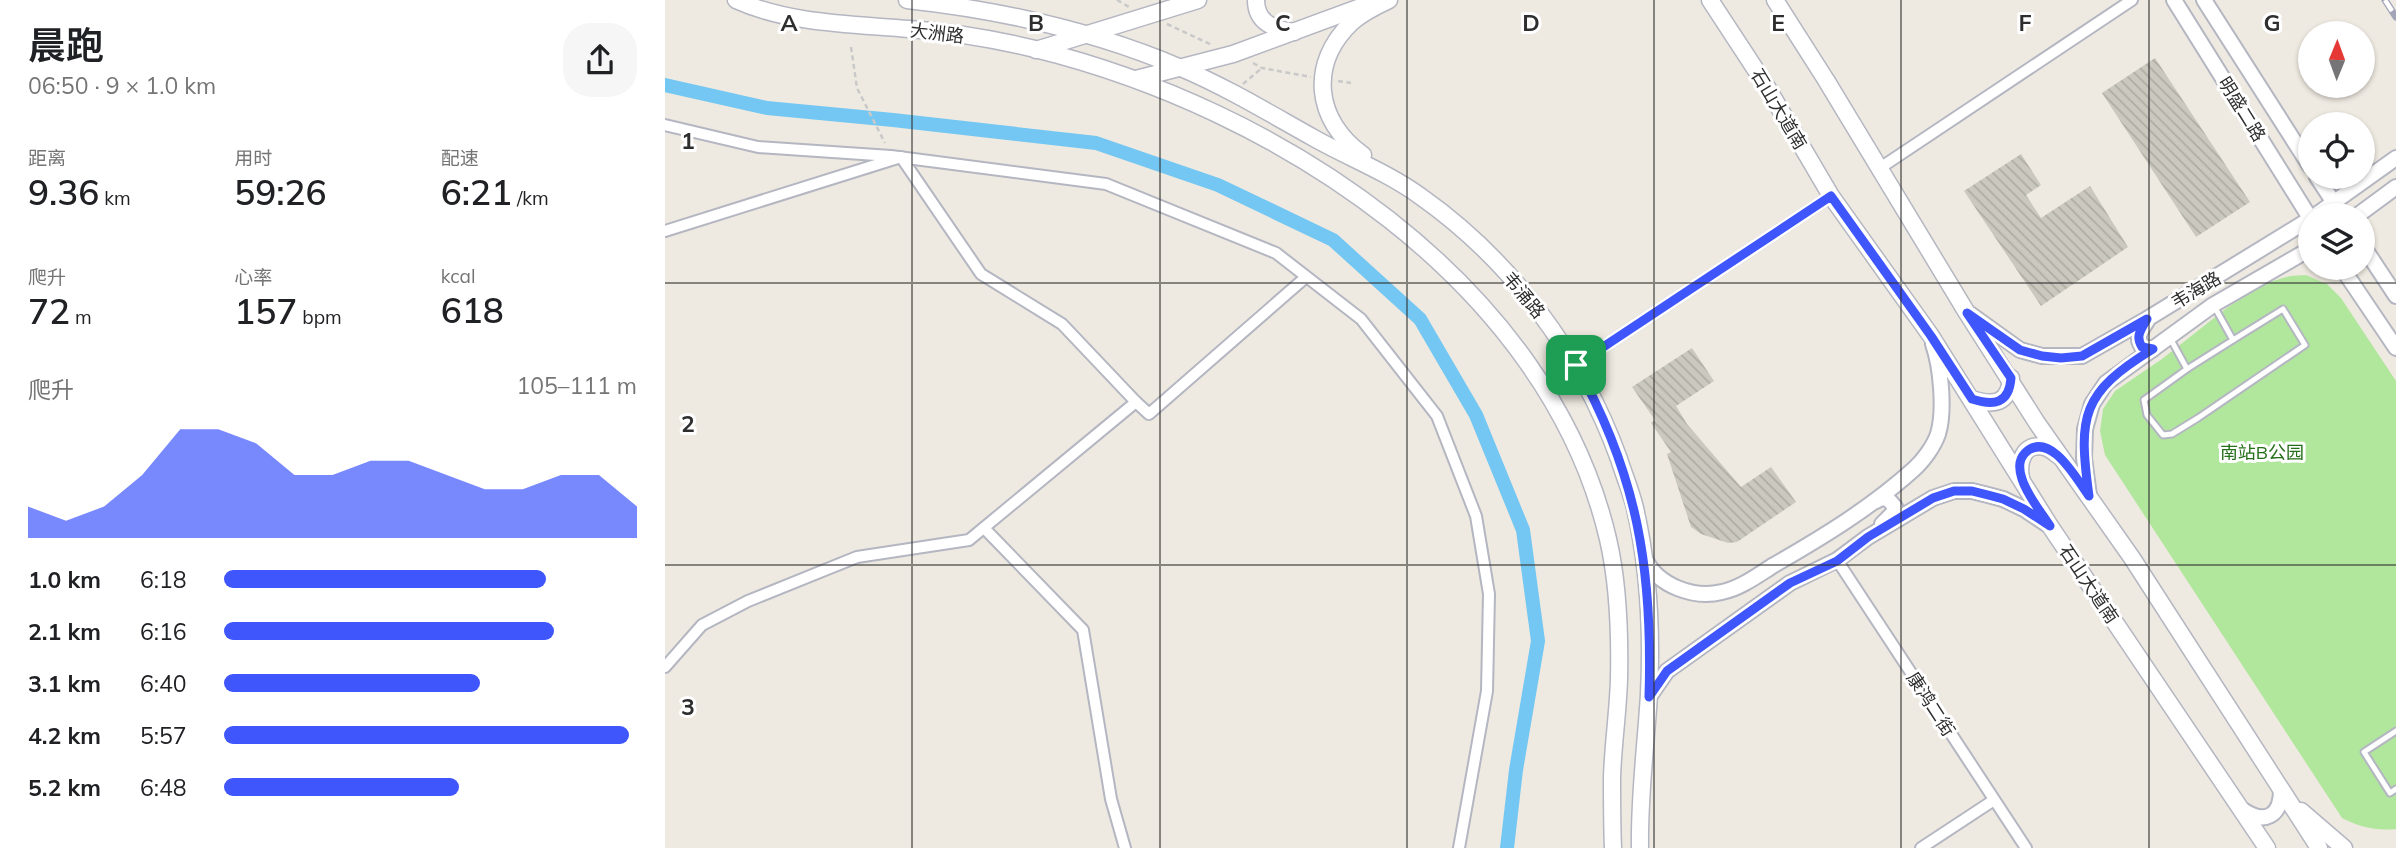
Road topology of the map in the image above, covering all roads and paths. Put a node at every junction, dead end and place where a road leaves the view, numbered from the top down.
1 (736, 0) edge
2 (907, 0) edge
3 (1256, 0) edge
4 (1379, 0) edge
5 (1389, 0) edge
6 (1708, 0) edge
7 (1775, 0) edge
8 (1788, 0) edge
9 (2132, 0) edge
10 (2174, 0) edge
11 (2204, 0) edge
12 (1191, 1) edge
13 (1294, 32) junction
14 (1089, 35) junction
15 (851, 47) dead end
16 (1036, 50) junction
17 (1180, 68) junction
18 (1136, 79) junction
19 (1826, 80) junction
20 (665, 125) edge
21 (885, 144) dead end
22 (1326, 145) junction
23 (2298, 147) edge
24 (901, 157) junction
25 (2396, 158) edge
26 (1312, 165) junction
27 (1880, 168) junction
28 (2396, 187) edge
29 (2325, 189) edge
30 (1417, 193) junction
31 (1831, 196) junction
32 (2334, 202) joint
33 (2300, 203) edge
34 (2374, 203) edge
35 (2298, 226) edge
36 (665, 231) edge
37 (2298, 255) edge
38 (2375, 264) edge
39 (1306, 277) junction
40 (2350, 280) edge
41 (2396, 296) edge
42 (2213, 304) junction
43 (1967, 313) junction
44 (2147, 319) junction
45 (2168, 335) junction
46 (1931, 336) junction
47 (2233, 340) junction
48 (2396, 348) edge
49 (2153, 349) junction
50 (1576, 365) junction
51 (2187, 369) junction
52 (2011, 378) junction
53 (1972, 399) junction
54 (1136, 402) junction
55 (2061, 457) junction
56 (2022, 480) junction
57 (2089, 496) junction
58 (1869, 506) junction
59 (2050, 526) junction
60 (984, 528) junction
61 (1868, 537) junction
62 (1805, 547) junction
63 (1644, 556) junction
64 (1837, 561) junction
65 (1790, 583) junction
66 (665, 667) edge
67 (1649, 697) junction
68 (2396, 731) edge
69 (2396, 789) edge
70 (2285, 794) junction
71 (1994, 800) junction
72 (2248, 817) junction
73 (1125, 848) edge
74 (1459, 848) edge
75 (1613, 848) edge
76 (1640, 848) edge
77 (1921, 848) edge
78 (2025, 848) edge
79 (2259, 848) edge
80 (2267, 848) edge
81 (2319, 848) edge
82 (2344, 848) edge

1 - 16 main road, 大洲路
2 - 14 main road, 大洲路
3 - 13 main road
4 - 13 main road
5 - 30 main road
6 - 31 main road, 石山大道南
7 - 19 main road
8 - 19 main road
9 - 27 street
10 - 33 street, 明盛二路
11 - 23 street, 明盛二路
12 - 14 main road
13 - 17 main road
14 - 16 main road
14 - 17 main road, 大洲路
15 - 21 path
16 - 18 main road, 大洲路
17 - 18 main road
17 - 22 main road, 韦涌路
18 - 26 main road
19 - 27 main road
20 - 24 street
22 - 26 main road
22 - 30 main road, 韦涌路
24 - 36 street
24 - 39 street
24 - 54 street
25 - 32 street
26 - 75 main road
27 - 43 main road
28 - 34 street
29 - 32 street
30 - 50 main road, 韦涌路
31 - 46 main road, 石山大道南
31 - 50 street
35 - 44 street, 韦海路
37 - 42 street
38 - 41 street
39 - 54 street
39 - 74 street
40 - 48 street
42 - 45 street
42 - 47 lane
43 - 44 street, 韦海路
43 - 52 main road
44 - 49 street
45 - 49 street
45 - 51 lane
46 - 53 main road, 石山大道南
46 - 58 street
47 - 51 lane
47 - 51 lane
49 - 57 street
50 - 63 main road, 韦涌路
52 - 53 main road
52 - 55 main road
53 - 56 main road, 石山大道南
54 - 60 street
55 - 56 main road
55 - 57 main road
56 - 59 main road, 石山大道南
57 - 70 main road
58 - 61 street
58 - 62 street
59 - 61 street
59 - 72 main road, 石山大道南
60 - 66 street
60 - 73 street
61 - 64 street
62 - 63 street
62 - 65 street
63 - 67 main road, 韦涌路
64 - 65 street
64 - 71 street, 康鸿二街
65 - 67 street
67 - 76 main road, 韦涌路
68 - 69 lane
70 - 72 street
70 - 81 main road
70 - 82 main road
71 - 77 street
71 - 78 street, 康鸿二街
72 - 79 main road
72 - 80 main road, 石山大道南

